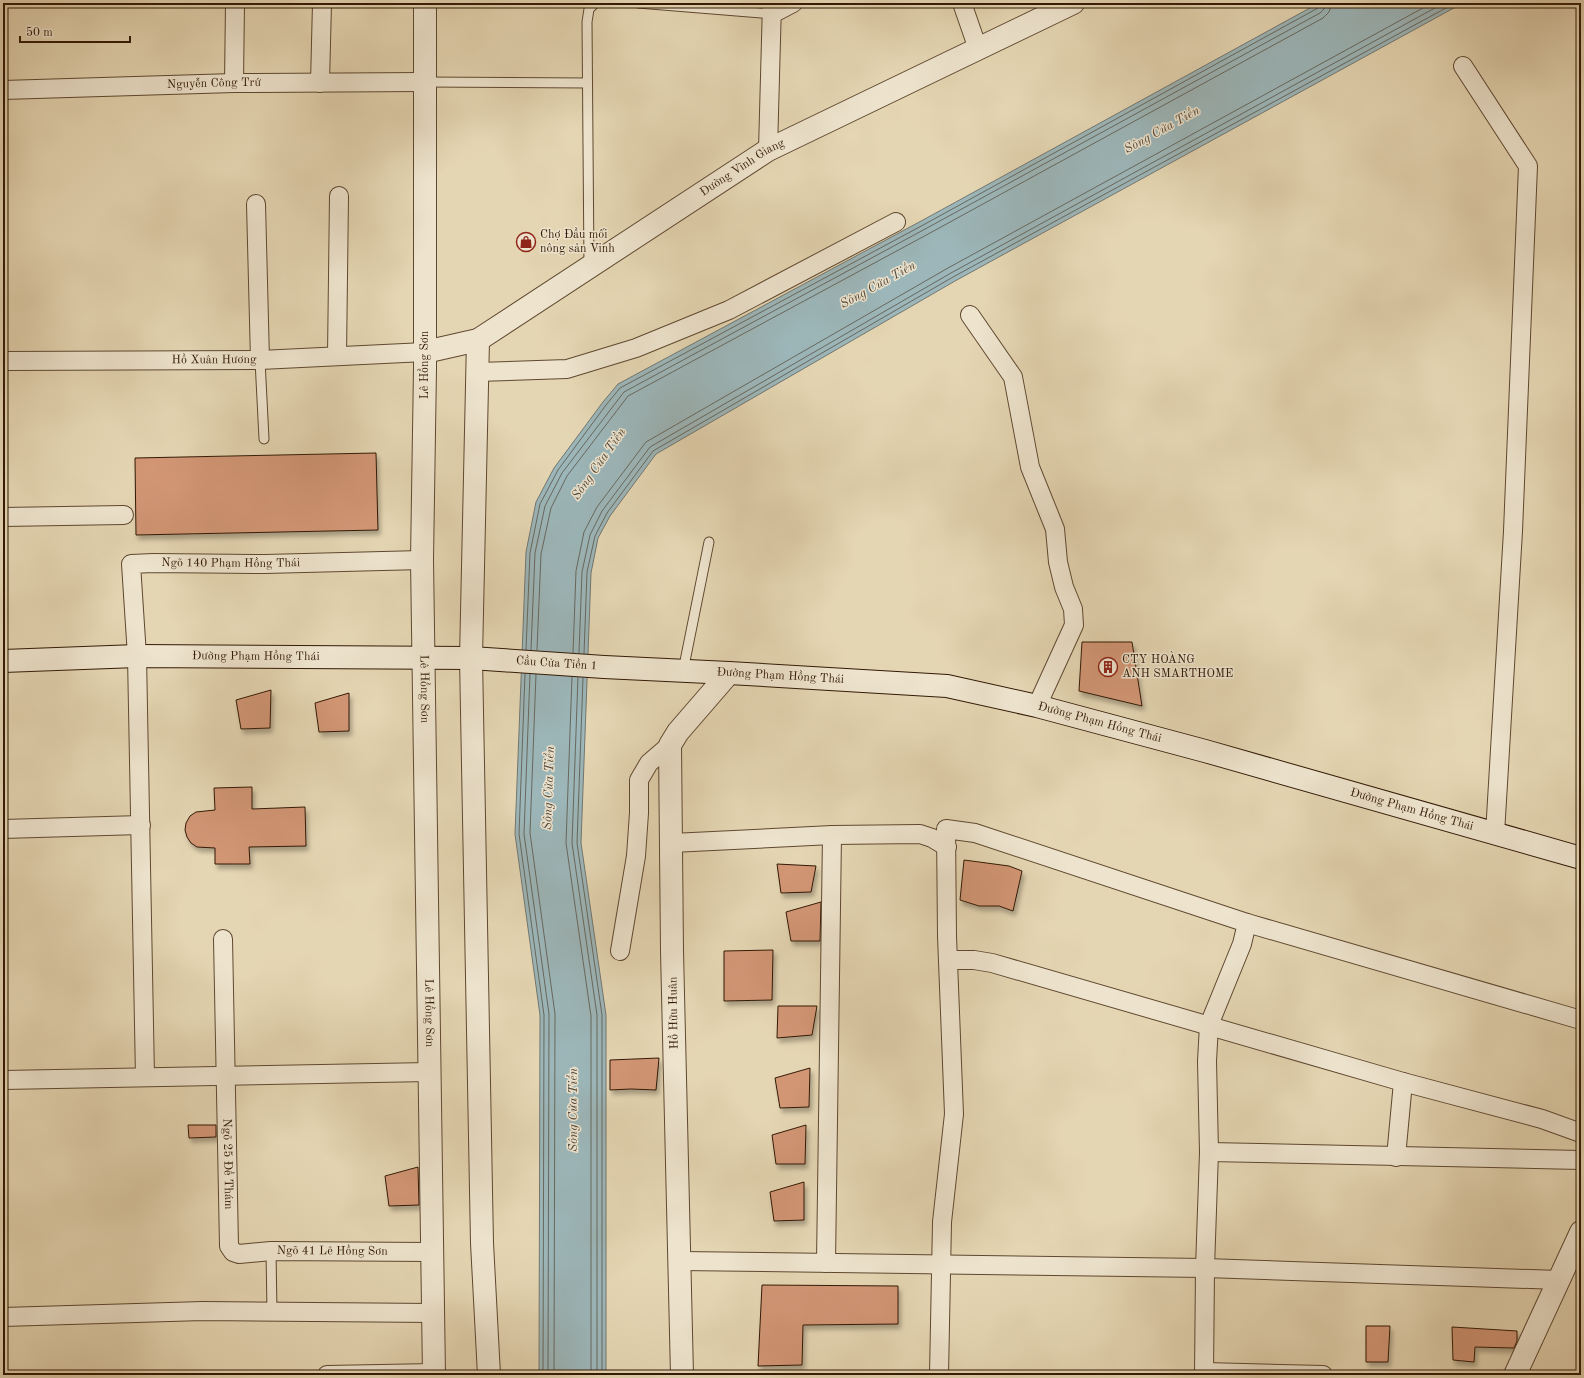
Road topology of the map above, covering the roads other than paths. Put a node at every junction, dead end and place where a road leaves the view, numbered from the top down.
1 (235, 3) edge
2 (322, 3) edge
3 (425, 3) edge
4 (595, 3) edge
5 (638, 3) edge
6 (793, 3) edge
7 (962, 3) edge
8 (1073, 3) edge
9 (772, 8) edge
10 (978, 49) junction
11 (1463, 66) dead end
12 (320, 82) junction
13 (424, 82) junction
14 (234, 83) junction
15 (587, 83) junction
16 (3, 90) edge
17 (768, 150) junction
18 (338, 196) dead end
19 (256, 204) dead end
20 (896, 222) dead end
21 (589, 266) junction
22 (970, 315) dead end
23 (478, 340) junction
24 (425, 352) junction
25 (337, 356) junction
26 (260, 360) junction
27 (3, 361) edge
28 (477, 372) junction
29 (264, 439) dead end
30 (124, 515) dead end
31 (3, 517) edge
32 (709, 542) dead end
33 (422, 560) junction
34 (137, 656) junction
35 (424, 658) junction
36 (471, 658) junction
37 (3, 660) edge
38 (510, 661) joint
39 (604, 668) joint
40 (683, 671) junction
41 (729, 673) junction
42 (1037, 706) junction
43 (670, 746) junction
44 (141, 825) junction
45 (3, 830) edge
46 (1495, 834) junction
47 (832, 835) junction
48 (672, 843) junction
49 (946, 847) junction
50 (1581, 858) edge
51 (1247, 924) junction
52 (223, 939) dead end
53 (620, 951) dead end
54 (948, 960) junction
55 (1581, 1020) edge
56 (1209, 1025) junction
57 (429, 1072) junction
58 (226, 1076) junction
59 (145, 1077) junction
60 (3, 1080) edge
61 (1404, 1082) junction
62 (1581, 1133) edge
63 (1209, 1152) junction
64 (1396, 1157) junction
65 (1581, 1160) edge
66 (1581, 1232) edge
67 (272, 1251) junction
68 (233, 1252) joint
69 (431, 1252) junction
70 (680, 1261) junction
71 (826, 1263) junction
72 (942, 1264) junction
73 (1205, 1268) junction
74 (1560, 1280) junction
75 (272, 1312) junction
76 (433, 1312) junction
77 (3, 1317) edge
78 (434, 1374) edge
79 (1204, 1374) edge
80 (327, 1375) edge
81 (489, 1375) edge
82 (682, 1375) edge
83 (939, 1375) edge
84 (1323, 1375) edge
85 (1515, 1375) edge

1 - 14 street
2 - 12 street
3 - 13 street, Lê Hồng Sơn
4 - 15 lane
5 - 9 lane
6 - 9 street
7 - 10 street
8 - 10 street, Đường Vĩnh Giang
9 - 17 street
10 - 17 street, Đường Vĩnh Giang
11 - 46 street
12 - 13 street, Nguyễn Công Trứ
12 - 14 street, Nguyễn Công Trứ
13 - 15 lane
13 - 24 street, Lê Hồng Sơn
14 - 16 street, Nguyễn Công Trứ
15 - 21 lane
17 - 21 street, Đường Vĩnh Giang
18 - 25 street
19 - 26 street
20 - 28 street
21 - 23 street, Đường Vĩnh Giang
22 - 42 street
23 - 24 street, Đường Vĩnh Giang
23 - 28 street
24 - 25 street, Hồ Xuân Hương
24 - 33 street, Lê Hồng Sơn
25 - 26 street, Hồ Xuân Hương
26 - 27 street, Hồ Xuân Hương
26 - 29 lane
28 - 36 street
30 - 31 street
32 - 40 lane
33 - 34 street, Ngõ 140 Phạm Hồng Thái
33 - 35 street, Lê Hồng Sơn
34 - 35 street, Đường Phạm Hồng Thái
34 - 37 street, Đường Phạm Hồng Thái
34 - 44 street
35 - 36 street, Đường Phạm Hồng Thái
35 - 57 street, Lê Hồng Sơn
36 - 38 street, Đường Phạm Hồng Thái
36 - 81 street
38 - 39 street, Cầu Cửa Tiền 1
39 - 40 street, Đường Phạm Hồng Thái
40 - 41 street, Đường Phạm Hồng Thái
41 - 42 street, Đường Phạm Hồng Thái
41 - 43 street
42 - 46 street, Đường Phạm Hồng Thái
43 - 48 street, Hồ Hữu Huân
43 - 53 street
44 - 45 street
44 - 59 street
46 - 50 street, Đường Phạm Hồng Thái
47 - 48 street
47 - 49 street
47 - 71 street
48 - 70 street, Hồ Hữu Huân
49 - 51 street
49 - 54 street
51 - 55 street
51 - 56 street
52 - 58 street, Ngõ 25 Đề Thám
54 - 56 street
54 - 72 street
56 - 61 street
56 - 63 street
57 - 58 street
57 - 69 street, Lê Hồng Sơn
58 - 59 street
58 - 68 street, Ngõ 25 Đề Thám
59 - 60 street
61 - 62 street
61 - 64 street
63 - 64 street
63 - 73 street
64 - 65 street
66 - 74 street
67 - 68 street, Ngõ 41 Lê Hồng Sơn
67 - 69 street, Ngõ 41 Lê Hồng Sơn
67 - 75 lane
69 - 76 street, Lê Hồng Sơn
70 - 71 street
70 - 82 street, Hồ Hữu Huân
71 - 72 street
72 - 73 street
72 - 83 street
73 - 74 street
73 - 79 street
74 - 85 street
75 - 76 street
75 - 77 street
76 - 78 street, Lê Hồng Sơn
78 - 80 street
79 - 84 street

